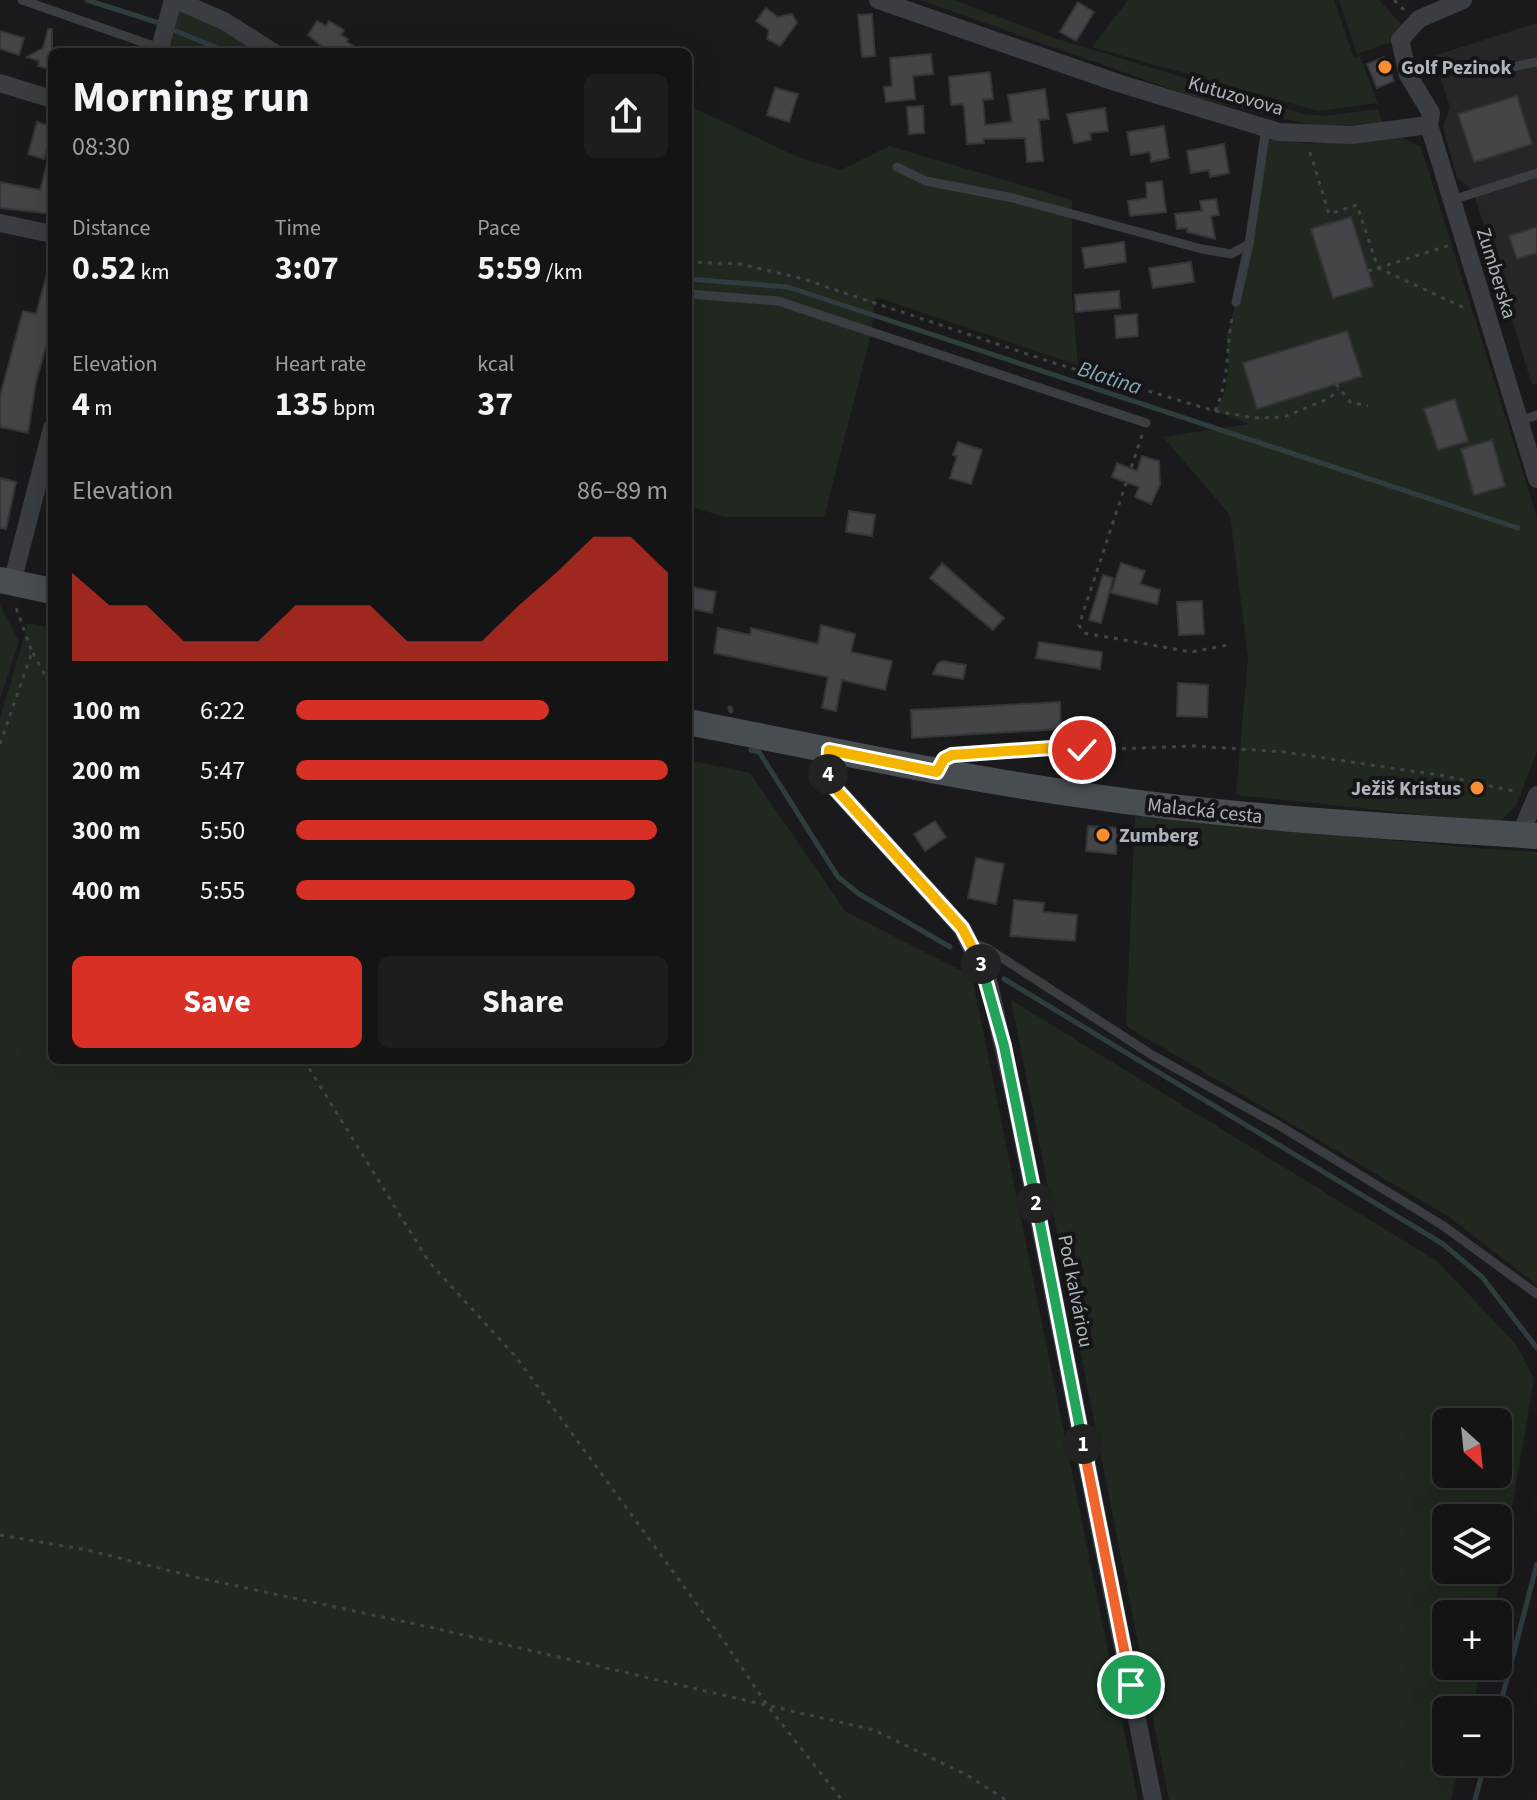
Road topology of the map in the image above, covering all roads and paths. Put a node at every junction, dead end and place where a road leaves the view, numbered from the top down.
1 (22, 0) edge
2 (878, 0) edge
3 (1463, 0) edge
4 (173, 1) edge
5 (163, 48) edge
6 (267, 48) edge
7 (1537, 62) edge
8 (1479, 74) dead end
9 (0, 83) edge
10 (48, 98) edge
11 (1429, 125) junction
12 (1266, 128) junction
13 (1307, 144) dead end
14 (897, 167) dead end
15 (1537, 173) edge
16 (1452, 200) junction
17 (0, 223) edge
18 (48, 233) edge
19 (1249, 244) junction
20 (1453, 244) dead end
21 (692, 262) edge
22 (1378, 268) junction
23 (1368, 271) dead end
24 (692, 294) edge
25 (1236, 302) joint
26 (1474, 313) dead end
27 (1368, 406) dead end
28 (1215, 411) junction
29 (1528, 418) edge
30 (1146, 423) joint
31 (48, 441) edge
32 (1536, 476) edge
33 (6, 581) edge
34 (48, 590) edge
35 (1228, 645) dead end
36 (32, 652) junction
37 (48, 681) edge
38 (692, 723) edge
39 (0, 744) edge
40 (829, 750) junction
41 (1082, 750) junction
42 (968, 753) dead end
43 (1529, 794) edge
44 (1079, 795) junction
45 (1529, 835) edge
46 (972, 943) junction
47 (306, 1064) edge
48 (1537, 1294) edge
49 (0, 1535) edge
50 (767, 1705) junction
51 (842, 1800) edge
52 (1006, 1800) edge
53 (1153, 1800) edge

1 - 5 lane
2 - 12 street, Kutuzovova
3 - 11 street
4 - 5 street
4 - 6 street
7 - 8 lane
9 - 10 street
11 - 12 street, Kutuzovova
11 - 16 street, Zumberska
12 - 19 lane
13 - 22 path
14 - 19 lane
15 - 16 lane
16 - 29 street, Zumberska
17 - 18 street
19 - 25 lane
20 - 22 path
21 - 28 path
22 - 23 path
22 - 26 path
24 - 30 lane
25 - 28 path
27 - 28 path
29 - 32 street, Zumberska
30 - 35 path
31 - 33 street
33 - 34 main road
33 - 36 path
36 - 37 path
36 - 39 path
38 - 40 main road, Malacká cesta
40 - 44 main road, Malacká cesta
40 - 46 street, Pod kalváriou
41 - 42 path
41 - 43 path
41 - 44 path
43 - 45 street
44 - 45 main road, Malacká cesta
46 - 48 lane
46 - 53 street, Pod kalváriou
47 - 50 path
49 - 50 path
50 - 51 path
50 - 52 path

